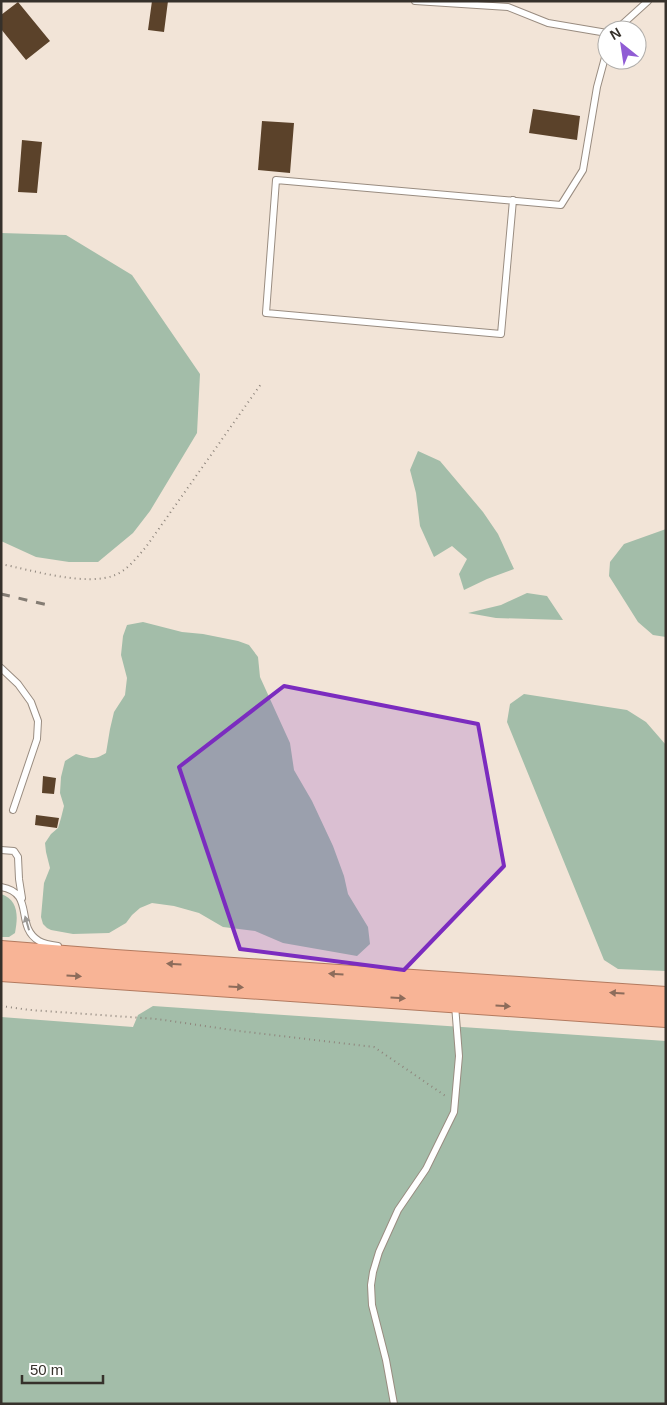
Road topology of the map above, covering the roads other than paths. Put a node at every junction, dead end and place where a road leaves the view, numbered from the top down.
1 (415, 1) edge
2 (648, 1) edge
3 (627, 20) edge
4 (597, 31) edge
5 (602, 70) edge
6 (513, 200) junction
7 (1, 668) edge
8 (12, 810) dead end
9 (1, 850) edge
10 (1, 887) edge
11 (22, 902) junction
12 (60, 947) dead end
13 (70, 949) dead end
14 (1, 951) edge
15 (115, 960) junction
16 (1, 971) edge
17 (666, 997) edge
18 (455, 1002) junction
19 (666, 1017) edge
20 (394, 1404) edge

1 - 4 lane
2 - 3 lane
5 - 6 lane
6 - 6 lane
7 - 8 lane
9 - 11 lane
10 - 11 lane
12 -> 11 lane
13 - 15 lane
14 - 15 highway
17 -> 15 highway
16 -> 18 highway
18 -> 19 highway
18 - 20 lane

